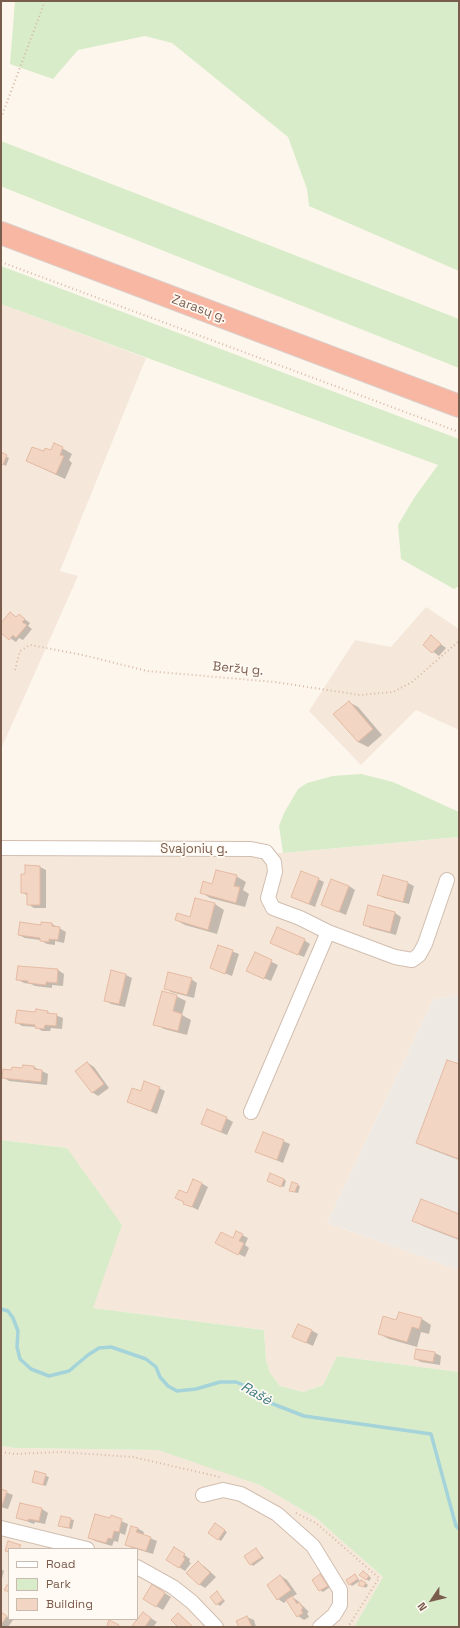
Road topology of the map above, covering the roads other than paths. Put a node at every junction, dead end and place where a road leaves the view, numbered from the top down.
1 (1, 234) edge
2 (459, 406) edge
3 (1, 848) edge
4 (447, 880) dead end
5 (328, 932) junction
6 (251, 1112) dead end
7 (203, 1495) dead end
8 (1, 1528) edge
9 (83, 1548) edge
10 (138, 1568) edge
11 (216, 1627) edge
12 (320, 1627) edge

1 - 2 highway, Zarasų g.
3 - 5 street, Svajonių g.
4 - 5 street, Svajonių g.
5 - 6 street
7 - 12 street
8 - 9 street
10 - 11 street

